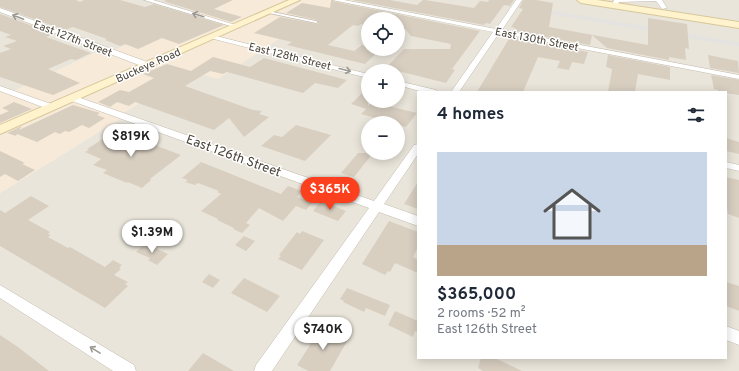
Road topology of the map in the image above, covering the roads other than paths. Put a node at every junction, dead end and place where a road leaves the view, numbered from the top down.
1 (147, 0) edge
2 (296, 0) edge
3 (334, 0) edge
4 (519, 0) edge
5 (581, 0) edge
6 (655, 0) edge
7 (659, 0) edge
8 (615, 2) edge
9 (664, 8) junction
10 (0, 10) edge
11 (269, 12) junction
12 (739, 19) edge
13 (316, 22) dead end
14 (739, 25) edge
15 (236, 26) junction
16 (497, 31) junction
17 (212, 37) junction
18 (147, 66) junction
19 (361, 74) edge
20 (739, 77) edge
21 (405, 85) edge
22 (0, 88) edge
23 (429, 91) edge
24 (457, 91) edge
25 (72, 98) junction
26 (51, 107) junction
27 (0, 130) edge
28 (417, 148) edge
29 (727, 165) edge
30 (739, 168) edge
31 (378, 207) junction
32 (417, 221) edge
33 (0, 291) edge
34 (727, 333) edge
35 (739, 338) edge
36 (128, 371) edge
37 (262, 371) edge

15 -> 1 street
2 - 11 street, Buckeye Road
3 - 16 street, East 130th Street
4 - 16 street
5 - 8 street
6 - 8 street
7 - 9 street
8 - 9 street
8 - 14 street
9 - 12 street
18 -> 10 street, East 127th Street
11 - 13 lane
11 - 15 street, Buckeye Road
15 - 17 street, Buckeye Road
16 - 20 street, East 130th Street
16 - 24 street
17 - 18 street, Buckeye Road
17 -> 19 street, East 128th Street
18 - 25 street, Buckeye Road
21 - 23 street
22 - 26 street
25 - 26 street, Buckeye Road
25 - 31 street, East 126th Street
26 - 27 street, Buckeye Road
28 - 31 street
29 - 30 street
31 - 32 street, East 126th Street
31 - 37 street
36 -> 33 street
34 - 35 street

